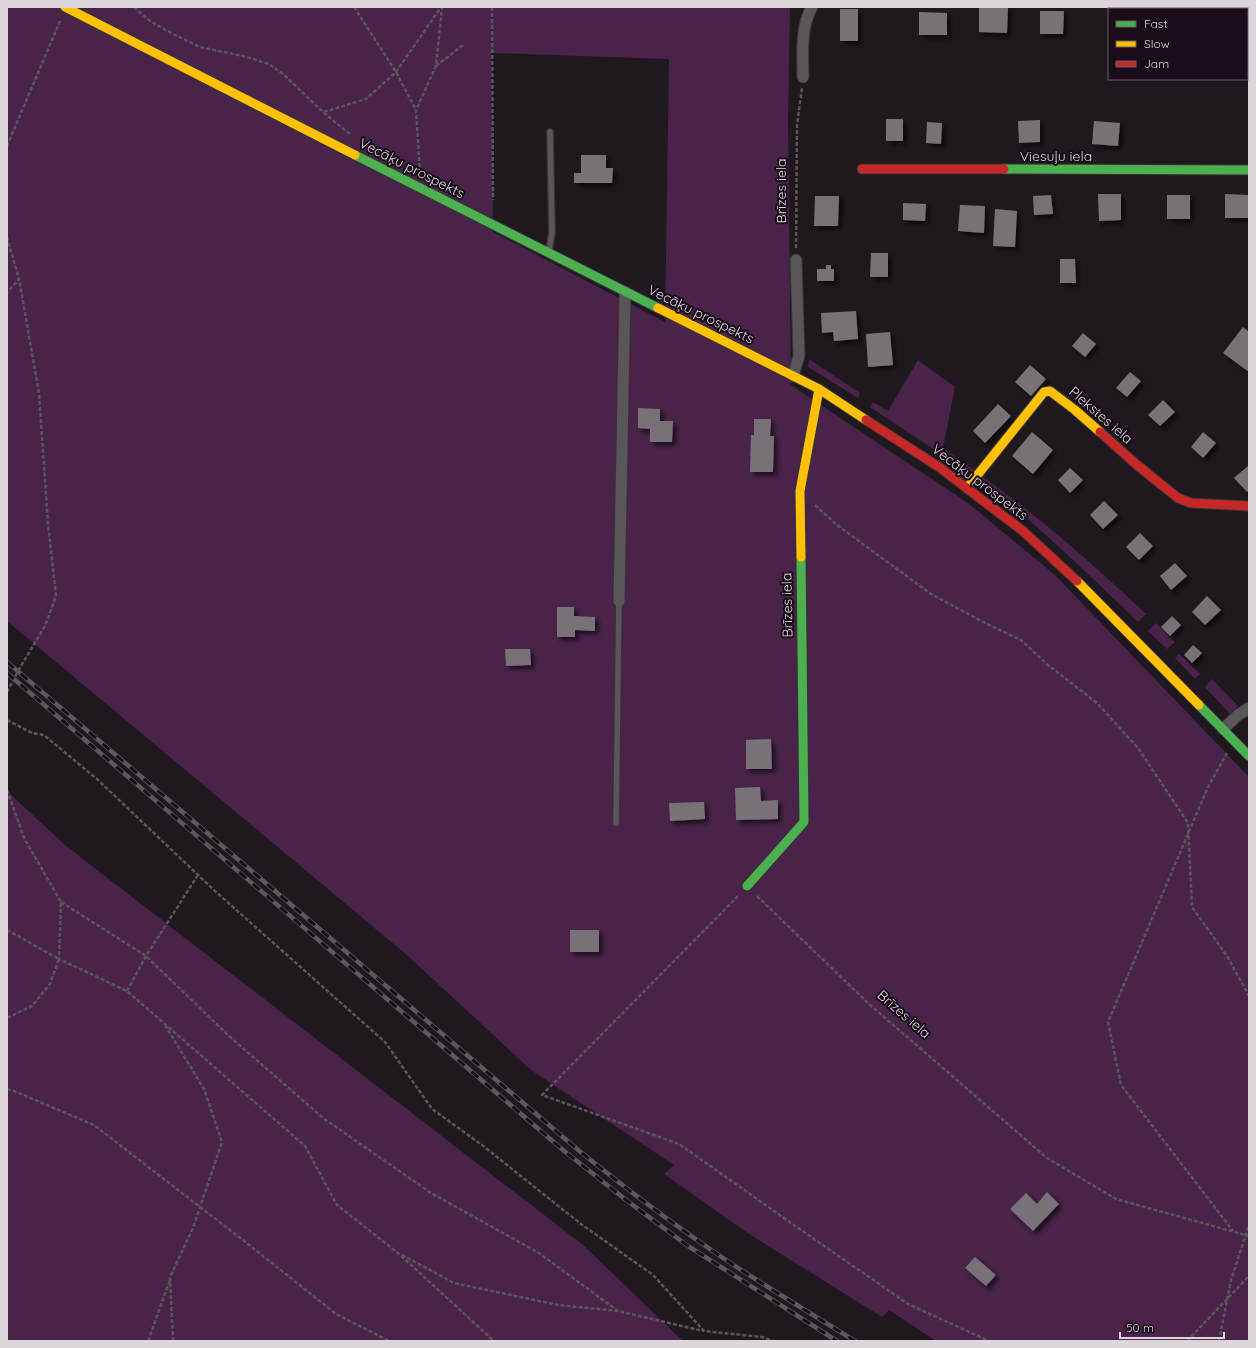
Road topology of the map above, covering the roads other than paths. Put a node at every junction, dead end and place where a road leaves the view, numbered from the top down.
1 (65, 7) edge
2 (812, 7) edge
3 (803, 77) road end
4 (550, 132) dead end
5 (862, 170) dead end
6 (1249, 170) edge
7 (548, 253) junction
8 (796, 260) road end
9 (625, 292) junction
10 (793, 376) junction
11 (819, 389) junction
12 (967, 488) junction
13 (1249, 506) edge
14 (619, 601) joint
15 (1249, 708) edge
16 (1223, 729) junction
17 (1249, 756) edge
18 (616, 823) dead end
19 (747, 886) road end

1 - 7 main road, Vecāķu prospekts
2 - 3 street
4 - 7 lane
5 - 6 main road, Viesuļu iela
7 - 9 main road, Vecāķu prospekts
8 - 10 street
9 - 10 main road, Vecāķu prospekts
9 - 14 street
10 - 11 main road, Vecāķu prospekts
11 - 12 main road, Vecāķu prospekts
11 - 19 main road, Brīzes iela
12 - 13 main road, Plekstes iela
12 - 16 main road, Vecāķu prospekts
14 - 18 lane
15 - 16 street
16 - 17 main road, Vecāķu prospekts

